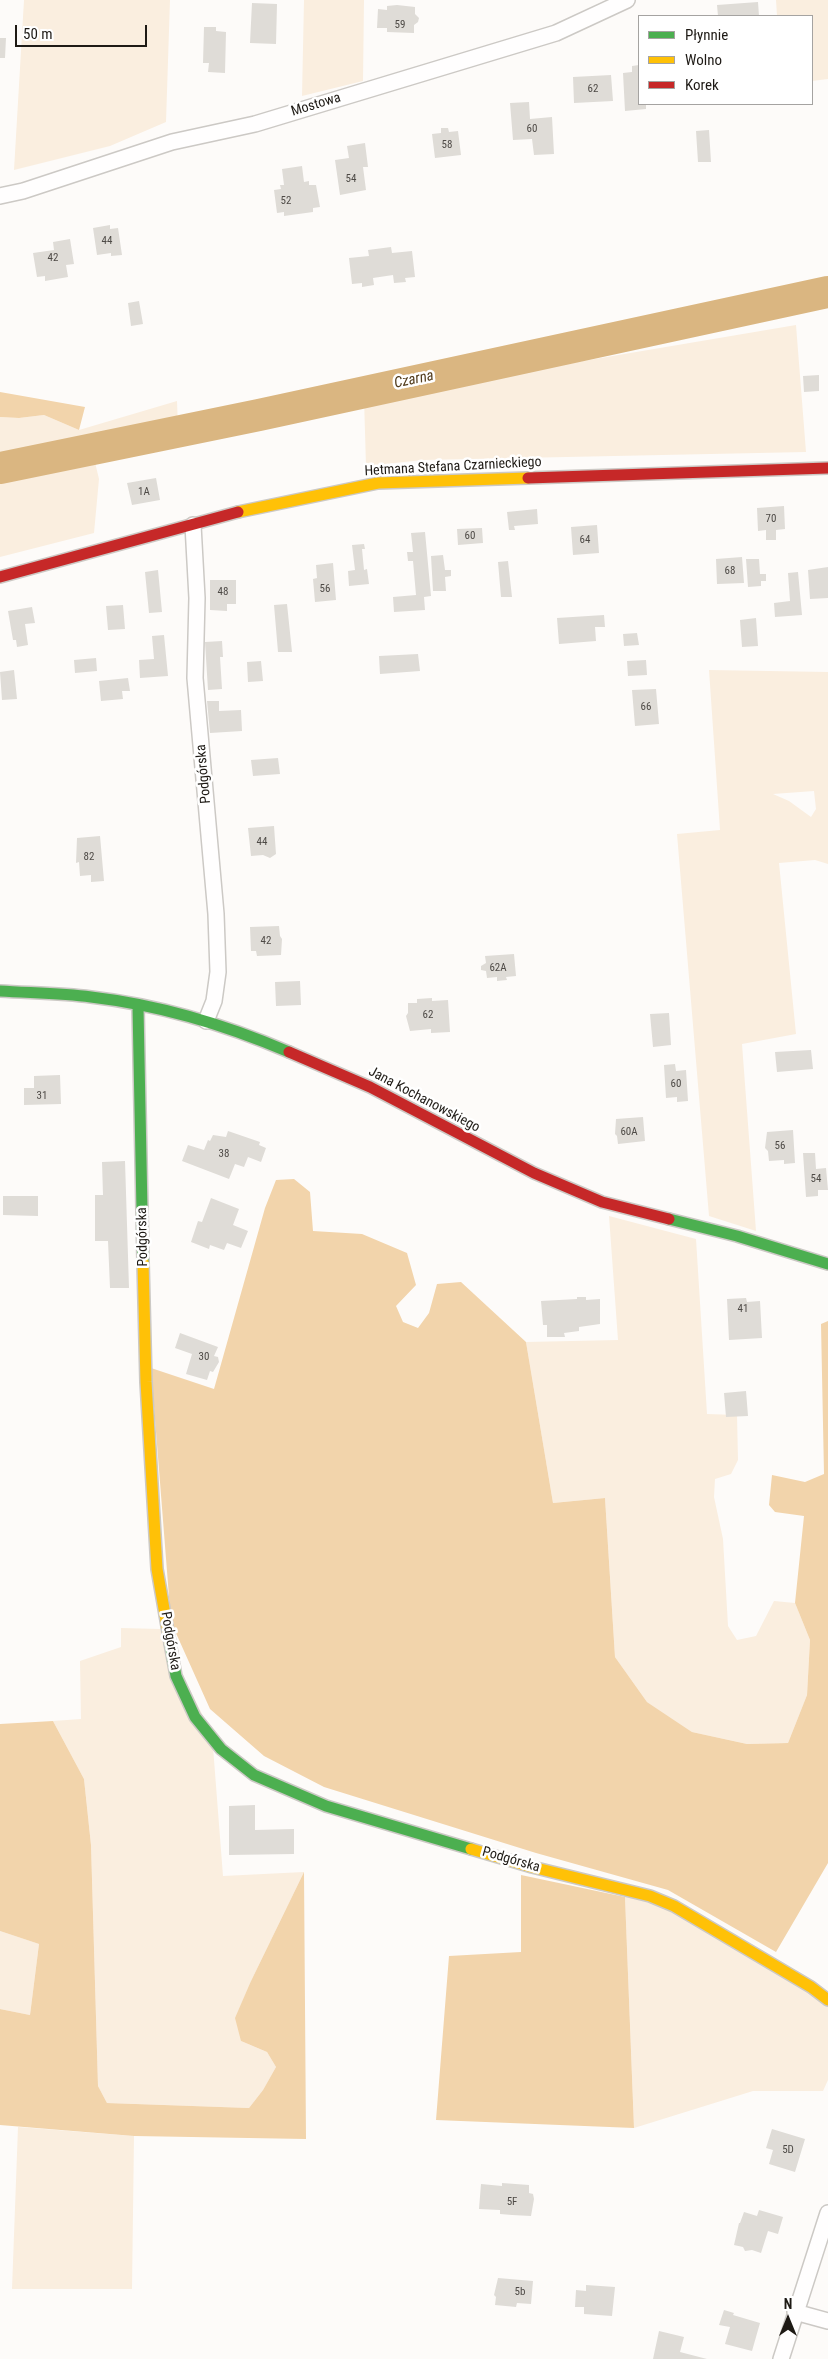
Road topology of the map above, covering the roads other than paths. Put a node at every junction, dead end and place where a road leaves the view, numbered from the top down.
1 (627, 0) edge
2 (0, 196) edge
3 (828, 468) edge
4 (193, 525) junction
5 (0, 577) edge
6 (0, 991) edge
7 (138, 1007) junction
8 (206, 1021) junction
9 (828, 1264) edge
10 (828, 2000) edge
11 (828, 2214) edge
12 (795, 2312) junction
13 (828, 2321) edge
14 (781, 2359) edge

1 - 2 street, Mostowa
3 - 4 street, Hetmana Stefana Czarnieckiego
4 - 5 street, Hetmana Stefana Czarnieckiego
4 - 8 street, Podgórska
6 - 7 street, Jana Kochanowskiego
7 - 8 street, Jana Kochanowskiego
7 - 10 street, Podgórska
8 - 9 street, Jana Kochanowskiego
11 - 12 street
12 - 13 street
12 - 14 street

